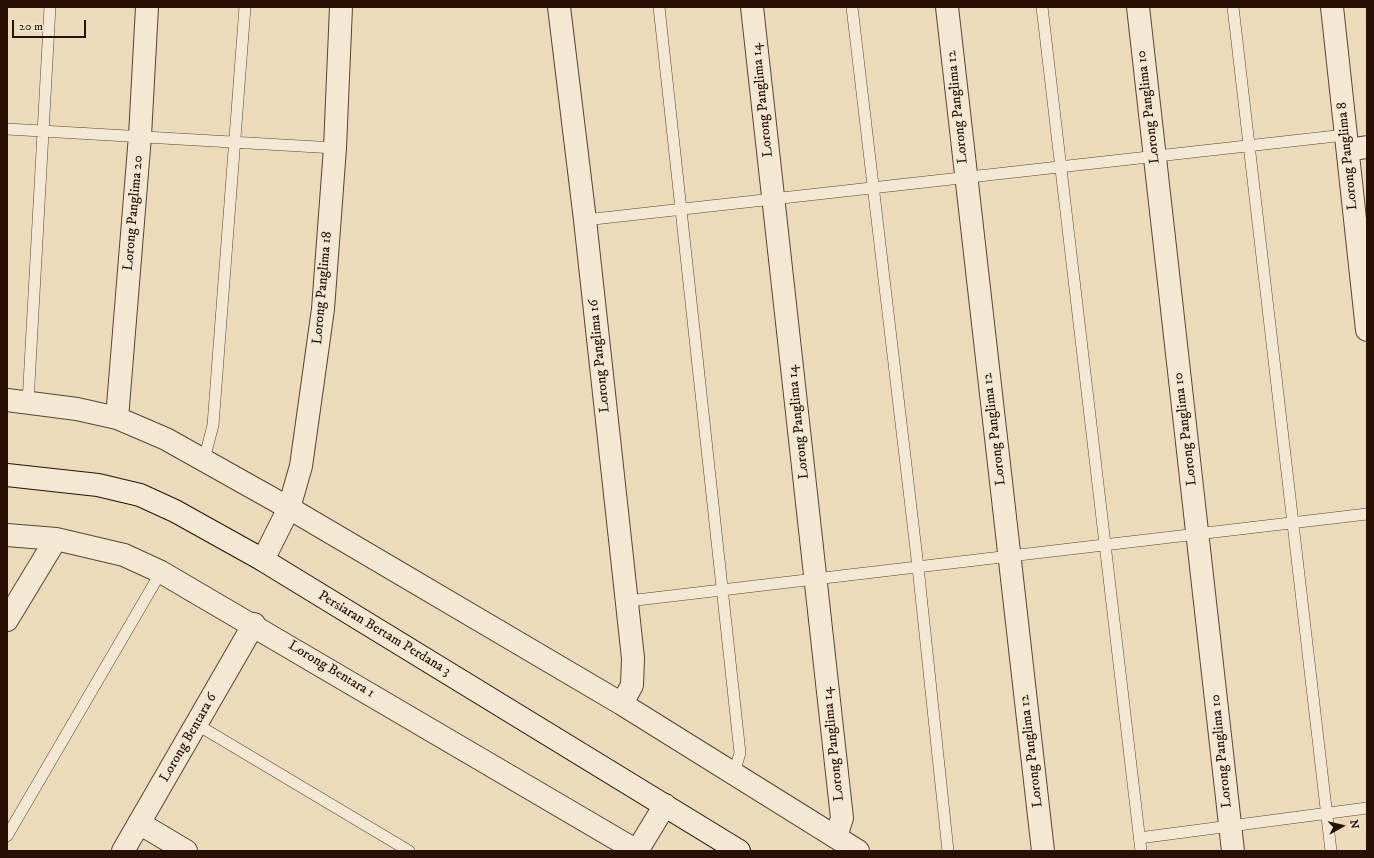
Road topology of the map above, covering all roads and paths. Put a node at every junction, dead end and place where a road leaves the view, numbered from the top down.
1 (50, 7) edge
2 (147, 7) edge
3 (245, 7) edge
4 (341, 7) edge
5 (559, 7) edge
6 (659, 7) edge
7 (752, 7) edge
8 (852, 7) edge
9 (947, 7) edge
10 (1042, 7) edge
11 (1138, 7) edge
12 (1233, 7) edge
13 (1332, 7) edge
14 (7, 129) edge
15 (43, 131) junction
16 (140, 136) junction
17 (235, 142) junction
18 (1353, 144) edge
19 (1249, 146) junction
20 (335, 148) junction
21 (1155, 156) junction
22 (1061, 166) junction
23 (966, 177) junction
24 (874, 187) junction
25 (774, 198) junction
26 (682, 208) junction
27 (585, 220) junction
28 (1367, 330) edge
29 (7, 400) edge
30 (28, 402) junction
31 (117, 418) junction
32 (204, 460) junction
33 (7, 476) edge
34 (288, 508) junction
35 (1367, 514) edge
36 (1293, 523) junction
37 (1198, 534) junction
38 (7, 535) edge
39 (56, 539) junction
40 (1105, 545) junction
41 (1010, 556) junction
42 (263, 560) junction
43 (918, 567) junction
44 (161, 572) junction
45 (816, 579) junction
46 (722, 589) junction
47 (628, 601) junction
48 (7, 620) edge
49 (254, 624) junction
50 (622, 704) junction
51 (196, 724) junction
52 (734, 773) junction
53 (665, 805) junction
54 (1367, 808) edge
55 (1327, 813) junction
56 (140, 823) junction
57 (1230, 827) junction
58 (7, 836) edge
59 (836, 837) junction
60 (1139, 838) junction
61 (123, 851) edge
62 (186, 851) edge
63 (409, 851) edge
64 (637, 851) edge
65 (739, 851) edge
66 (858, 851) edge
67 (948, 851) edge
68 (1043, 851) edge
69 (1141, 851) edge
70 (1233, 851) edge
71 (1331, 851) edge

1 - 15 lane
2 - 16 street, Lorong Panglima 20
3 - 17 lane
4 - 20 street, Lorong Panglima 18
5 - 27 street, Lorong Panglima 16
6 - 26 lane
7 - 25 street, Lorong Panglima 14
8 - 24 lane
9 - 23 street, Lorong Panglima 12
10 - 22 lane
11 - 21 street, Lorong Panglima 10
12 - 19 lane
13 - 18 street, Lorong Panglima 8
14 - 15 lane
15 - 16 lane
15 - 30 lane
16 - 17 lane
16 - 31 street, Lorong Panglima 20
17 - 20 lane
17 - 32 lane
18 - 19 lane
18 - 28 street, Lorong Panglima 8
19 - 21 lane
19 - 36 lane
20 - 34 street, Lorong Panglima 18
21 - 22 lane
21 - 37 street, Lorong Panglima 10
22 - 23 lane
22 - 40 lane
23 - 24 lane
23 - 41 street, Lorong Panglima 12
24 - 25 lane
24 - 43 lane
25 - 26 lane
25 - 45 street, Lorong Panglima 14
26 - 27 lane
26 - 46 lane
27 - 47 street, Lorong Panglima 16
29 - 30 street
30 - 31 street
31 - 32 street
32 - 34 street
33 - 42 street, Persiaran Bertam Perdana 3
34 - 42 street, Lorong Panglima 18
34 - 50 street
35 - 36 lane
36 - 37 lane
36 - 55 lane
37 - 40 lane
37 - 57 street, Lorong Panglima 10
38 - 39 street, Lorong Bentara 1
39 - 44 street, Lorong Bentara 1
39 - 48 street
40 - 41 lane
40 - 60 lane
41 - 43 lane
41 - 68 street, Lorong Panglima 12
42 - 53 street, Persiaran Bertam Perdana 3
43 - 45 lane
43 - 67 lane
44 - 49 street, Lorong Bentara 1
44 - 58 lane
45 - 46 lane
45 - 59 street, Lorong Panglima 14
46 - 47 lane
46 - 52 lane
47 - 50 street, Lorong Panglima 16
49 - 51 street, Lorong Bentara 6
49 - 64 street, Lorong Bentara 1
50 - 52 street
51 - 56 street, Lorong Bentara 6
51 - 63 lane
52 - 59 street
53 - 64 street
53 - 65 street, Persiaran Bertam Perdana 3
54 - 55 lane
55 - 57 lane
55 - 71 lane
56 - 61 street, Lorong Bentara 6
56 - 62 street
57 - 60 lane
57 - 70 street, Lorong Panglima 10
59 - 66 street
60 - 69 lane

